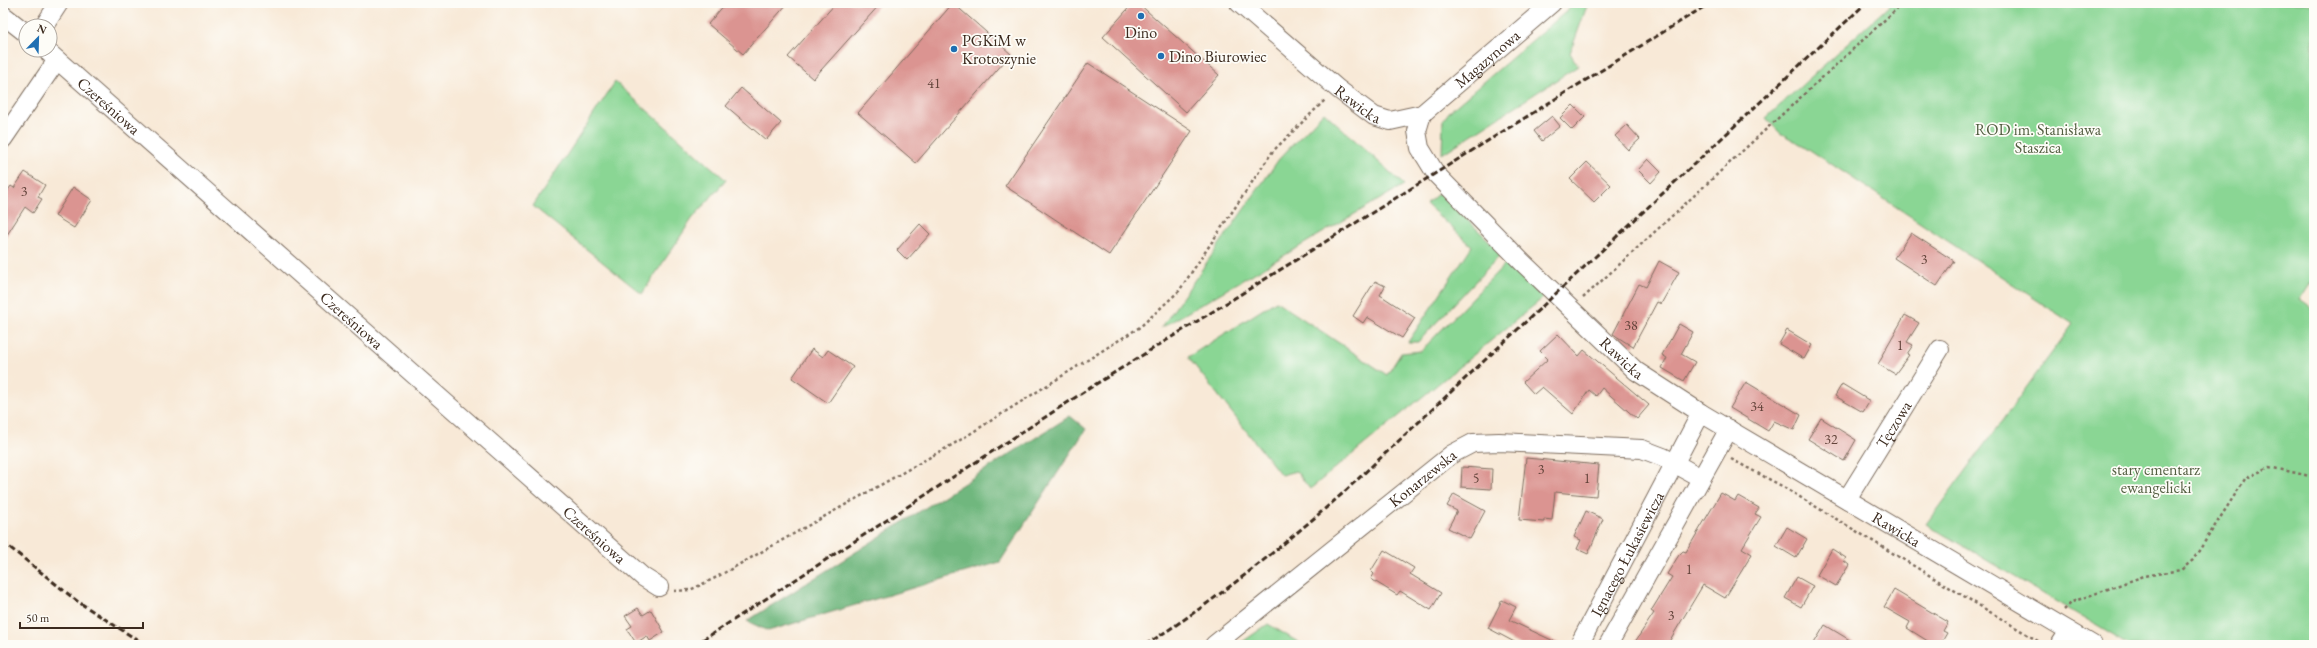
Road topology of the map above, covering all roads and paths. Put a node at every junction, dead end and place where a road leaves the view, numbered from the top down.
1 (59, 3) edge
2 (1239, 3) edge
3 (1552, 3) edge
4 (1903, 3) edge
5 (3, 16) edge
6 (49, 18) edge
7 (18, 27) edge
8 (50, 58) edge
9 (55, 58) edge
10 (1338, 89) junction
11 (1422, 114) junction
12 (3, 139) edge
13 (1577, 304) dead end
14 (1940, 349) dead end
15 (1701, 413) junction
16 (1729, 429) junction
17 (1716, 450) junction
18 (1675, 463) junction
19 (2314, 477) edge
20 (1701, 478) junction
21 (1847, 499) junction
22 (659, 587) joint
23 (2063, 612) dead end
24 (2065, 638) edge
25 (1214, 645) edge
26 (1578, 645) edge
27 (1608, 645) edge
28 (2044, 645) edge
29 (2093, 645) edge

1 - 6 street
2 - 10 street, Rawicka
3 - 11 street, Magazynowa
4 - 13 path
5 - 7 street
8 - 12 street
9 - 22 street, Czereśniowa
10 - 11 street, Rawicka
10 - 22 path
11 - 15 street, Rawicka
14 - 21 street, Tęczowa
15 - 16 street, Rawicka
15 - 18 street, Ignacego Łukasiewicza
16 - 17 street, Ignacego Łukasiewicza
16 - 21 street, Rawicka
17 - 20 street, Ignacego Łukasiewicza
17 - 28 path
18 - 20 street
18 - 25 street, Konarzewska
18 - 26 street, Ignacego Łukasiewicza
19 - 23 path
20 - 27 street, Ignacego Łukasiewicza
21 - 24 street, Rawicka
24 - 29 street, Rawicka

